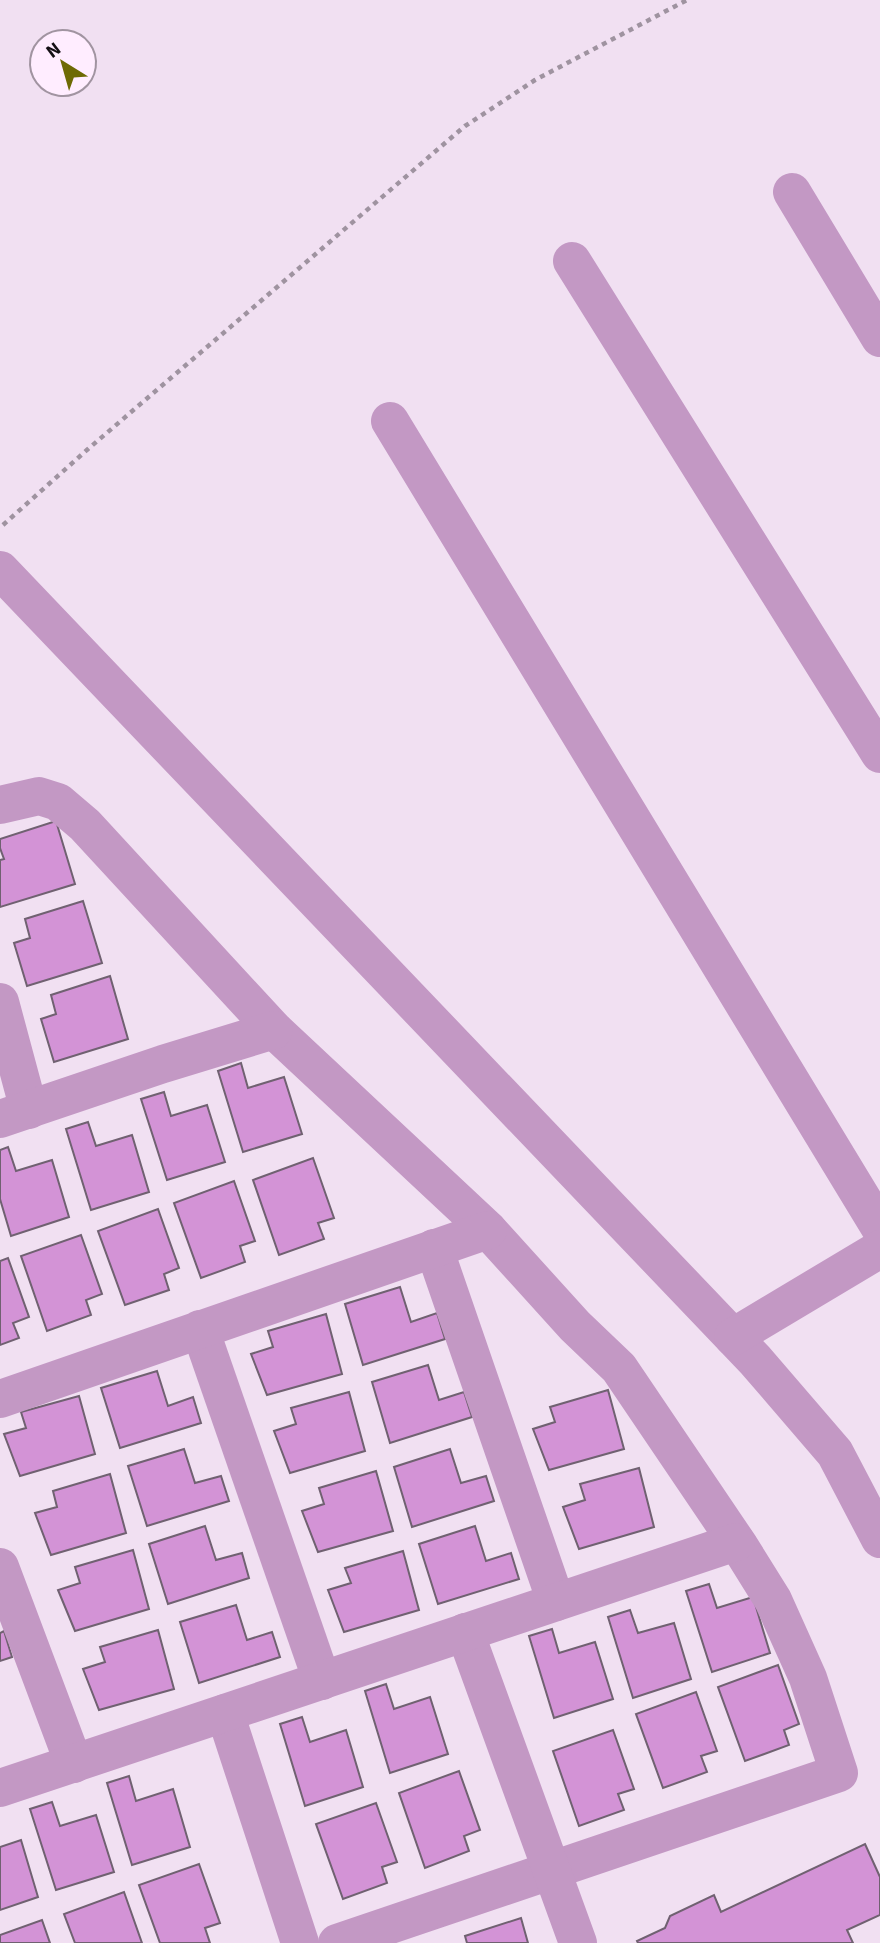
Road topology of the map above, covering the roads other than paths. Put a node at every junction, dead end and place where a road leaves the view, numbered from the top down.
1 (792, 192) dead end
2 (572, 261) dead end
3 (880, 338) edge
4 (390, 421) dead end
5 (0, 570) edge
6 (880, 754) edge
7 (0, 805) edge
8 (0, 1002) edge
9 (274, 1030) junction
10 (14, 1115) edge
11 (880, 1228) edge
12 (488, 1230) junction
13 (434, 1248) junction
14 (880, 1249) edge
15 (200, 1329) junction
16 (733, 1337) junction
17 (0, 1399) edge
18 (880, 1539) edge
19 (736, 1542) junction
20 (0, 1567) edge
21 (556, 1602) junction
22 (466, 1632) junction
23 (322, 1681) junction
24 (225, 1713) junction
25 (74, 1764) junction
26 (0, 1788) edge
27 (552, 1870) junction
28 (300, 1943) edge
29 (337, 1943) edge
30 (578, 1943) edge

1 - 3 street
2 - 6 street
4 - 11 street
5 - 16 street
7 - 9 street
8 - 10 street
9 - 10 street
9 - 12 street
12 - 13 street
12 - 19 street
13 - 15 street
13 - 21 street
14 - 16 street
15 - 17 street
15 - 23 street
16 - 18 street
19 - 21 street
19 - 27 street
20 - 25 street
21 - 22 street
22 - 23 street
22 - 27 street
23 - 24 street
24 - 25 street
24 - 28 street
25 - 26 street
27 - 29 street
27 - 30 street

